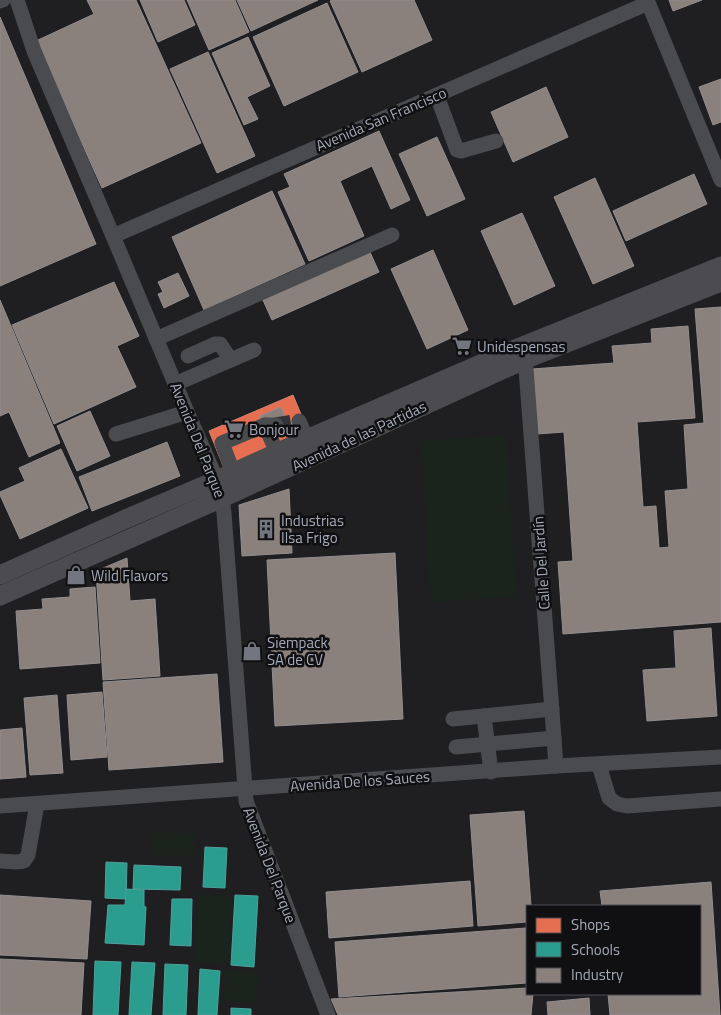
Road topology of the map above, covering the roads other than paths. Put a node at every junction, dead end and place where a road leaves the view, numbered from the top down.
1 (18, 0) edge
2 (647, 1) edge
3 (437, 96) junction
4 (496, 141) dead end
5 (721, 180) edge
6 (392, 235) dead end
7 (114, 236) junction
8 (721, 266) edge
9 (721, 282) edge
10 (156, 339) junction
11 (254, 350) dead end
12 (188, 356) dead end
13 (231, 360) junction
14 (524, 360) junction
15 (175, 384) junction
16 (187, 412) junction
17 (299, 421) dead end
18 (116, 434) dead end
19 (307, 439) junction
20 (277, 453) junction
21 (225, 476) junction
22 (222, 498) junction
23 (0, 575) edge
24 (0, 596) edge
25 (552, 709) junction
26 (484, 716) junction
27 (453, 719) dead end
28 (554, 738) junction
29 (487, 744) junction
30 (456, 747) dead end
31 (721, 757) edge
32 (599, 764) junction
33 (556, 766) junction
34 (491, 772) junction
35 (245, 789) junction
36 (721, 799) edge
37 (37, 804) junction
38 (0, 806) edge
39 (0, 861) edge
40 (328, 1015) edge

1 - 7 street, Avenida Del Parque
2 - 3 street, Avenida San Francisco
2 - 5 street
3 - 4 street
3 - 7 street, Avenida San Francisco
6 - 10 street
7 - 10 street, Avenida Del Parque
8 - 19 main road, Avenida de las Partidas
9 - 14 main road, Avenida de las Partidas
10 - 15 street, Avenida Del Parque
11 - 13 street
12 - 13 street
13 - 15 street
14 - 22 main road, Avenida de las Partidas
14 - 25 street, Calle Del Jardín
15 - 16 street, Avenida Del Parque
16 - 18 street
16 - 21 street, Avenida Del Parque
17 - 19 street
19 - 20 main road, Avenida de las Partidas
20 - 21 main road, Avenida de las Partidas
20 - 21 street
21 - 22 street, Avenida Del Parque
21 - 23 main road, Avenida de las Partidas
22 - 24 main road, Avenida de las Partidas
22 - 35 street, Avenida Del Parque
25 - 26 street
25 - 28 street, Calle Del Jardín
26 - 27 street
26 - 29 street
28 - 29 street
28 - 33 street, Calle Del Jardín
29 - 30 street
29 - 34 street
31 - 32 street, Avenida De los Sauces
32 - 33 street, Avenida De los Sauces
32 - 36 street
33 - 34 street, Avenida De los Sauces
34 - 35 street, Avenida De los Sauces
35 - 37 street, Avenida De los Sauces
35 - 40 street, Avenida Del Parque
37 - 38 street, Avenida De los Sauces
37 - 39 street

